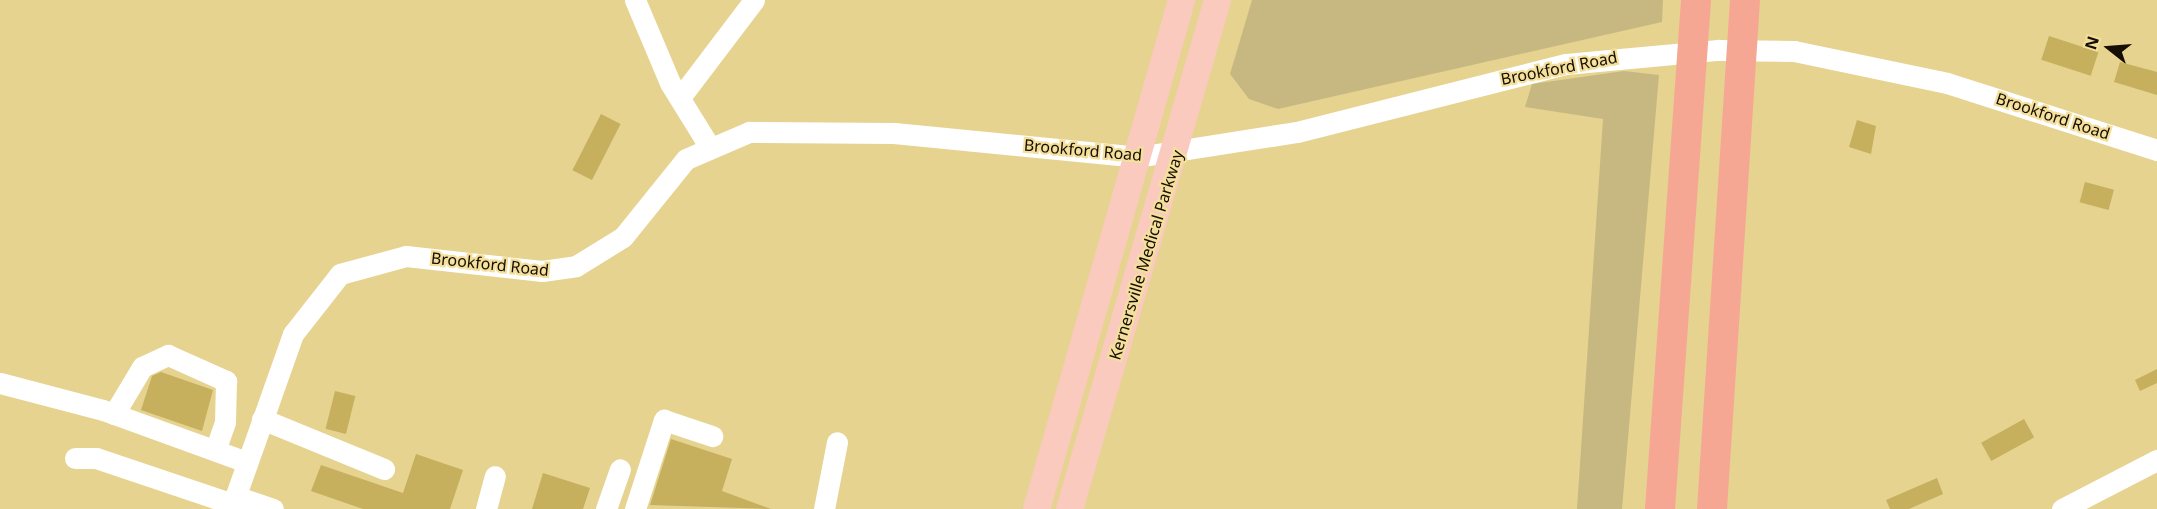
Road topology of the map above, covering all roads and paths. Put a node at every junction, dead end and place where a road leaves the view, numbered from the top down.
1 (635, 0) edge
2 (754, 0) edge
3 (1181, 0) edge
4 (1217, 0) edge
5 (1696, 0) edge
6 (1745, 0) edge
7 (682, 95) junction
8 (709, 146) junction
9 (2157, 150) edge
10 (1177, 151) junction
11 (1137, 157) junction
12 (0, 383) edge
13 (114, 414) junction
14 (262, 419) junction
15 (712, 436) dead end
16 (837, 442) dead end
17 (216, 448) junction
18 (75, 458) dead end
19 (2157, 460) edge
20 (247, 462) junction
21 (384, 469) dead end
22 (620, 469) dead end
23 (495, 476) dead end
24 (233, 503) edge
25 (271, 509) edge
26 (486, 509) edge
27 (606, 509) edge
28 (635, 509) edge
29 (824, 509) edge
30 (1036, 509) edge
31 (1069, 509) edge
32 (1660, 509) edge
33 (1712, 509) edge
34 (2062, 509) edge

1 - 7 street
2 - 7 street
3 - 11 main road
4 - 10 main road, Kernersville Medical Parkway
5 - 32 highway
6 - 33 highway
7 - 8 street
8 - 11 street, Brookford Road
8 - 14 street, Brookford Road
9 - 10 street, Brookford Road
10 - 11 street, Brookford Road
10 - 31 main road, Kernersville Medical Parkway
11 - 30 main road
12 - 13 street
13 - 17 street
13 - 17 street
14 - 20 street, Brookford Road
14 - 21 street
15 - 28 street
16 - 29 street
17 - 20 street
18 - 24 street
19 - 34 street
20 - 24 street, Brookford Road
22 - 27 street
23 - 26 street
24 - 25 street

